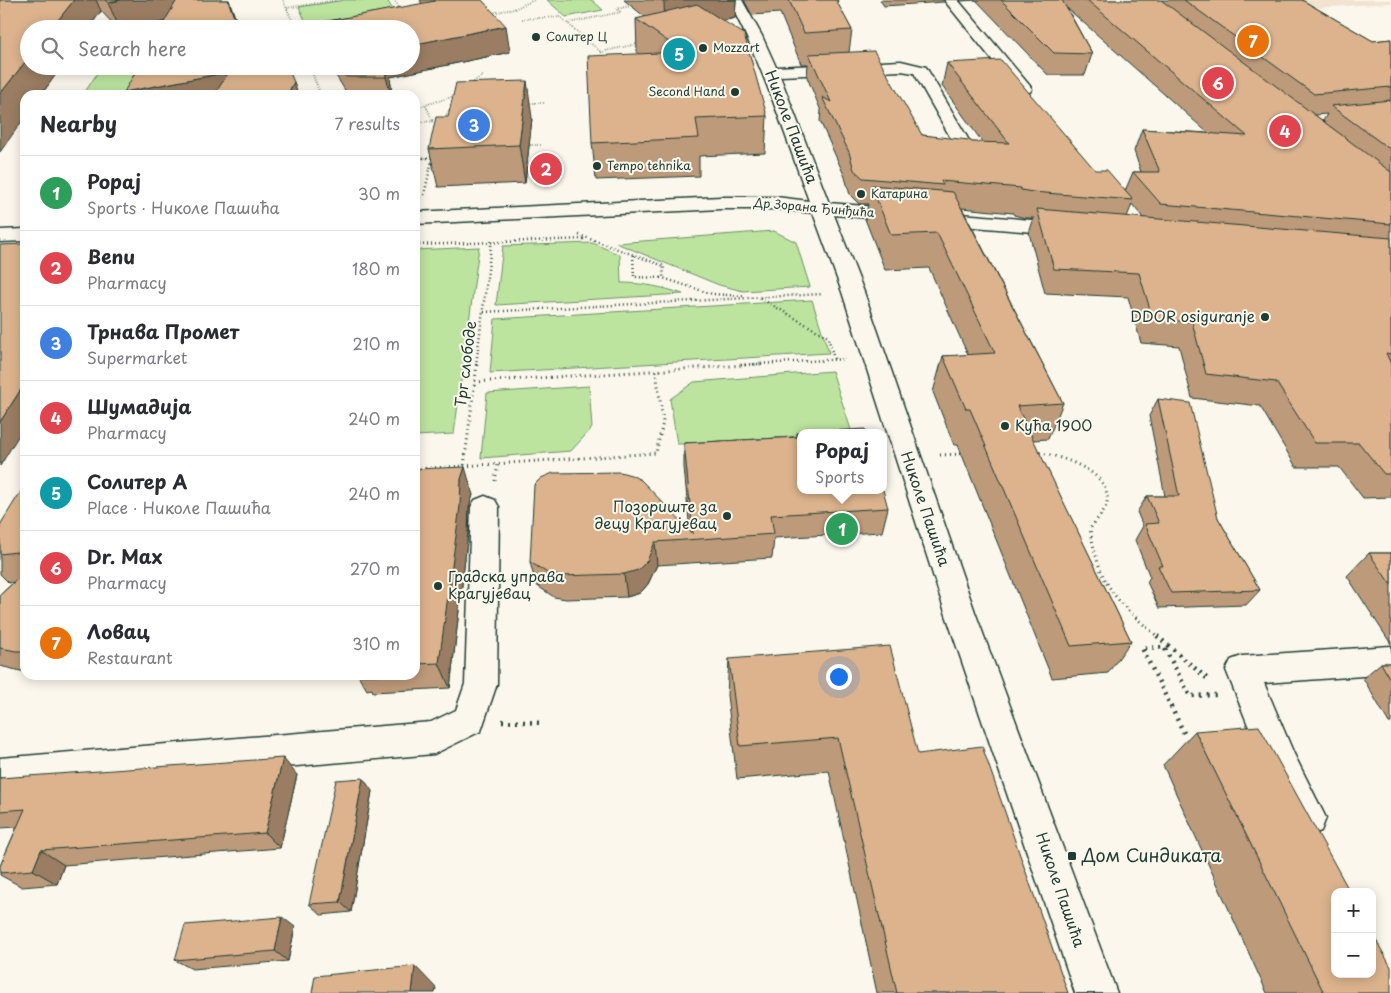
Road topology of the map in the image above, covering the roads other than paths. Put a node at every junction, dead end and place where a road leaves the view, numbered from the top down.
1 (735, 0) edge
2 (951, 0) edge
3 (770, 72) junction
4 (1032, 98) edge
5 (972, 161) edge
6 (820, 206) junction
7 (420, 218) edge
8 (1086, 230) edge
9 (20, 235) edge
10 (0, 236) edge
11 (485, 507) dead end
12 (1391, 660) edge
13 (0, 775) edge
14 (1320, 841) edge
15 (1096, 993) edge

1 - 3 street, Николе Пашића
2 - 4 street
3 - 5 street
3 - 6 street, Николе Пашића
6 - 7 street, Др Зорана Ђинђића
6 - 8 street, Др Зорана Ђинђића
6 - 15 street, Николе Пашића
9 - 10 street
11 - 13 street
12 - 14 street

